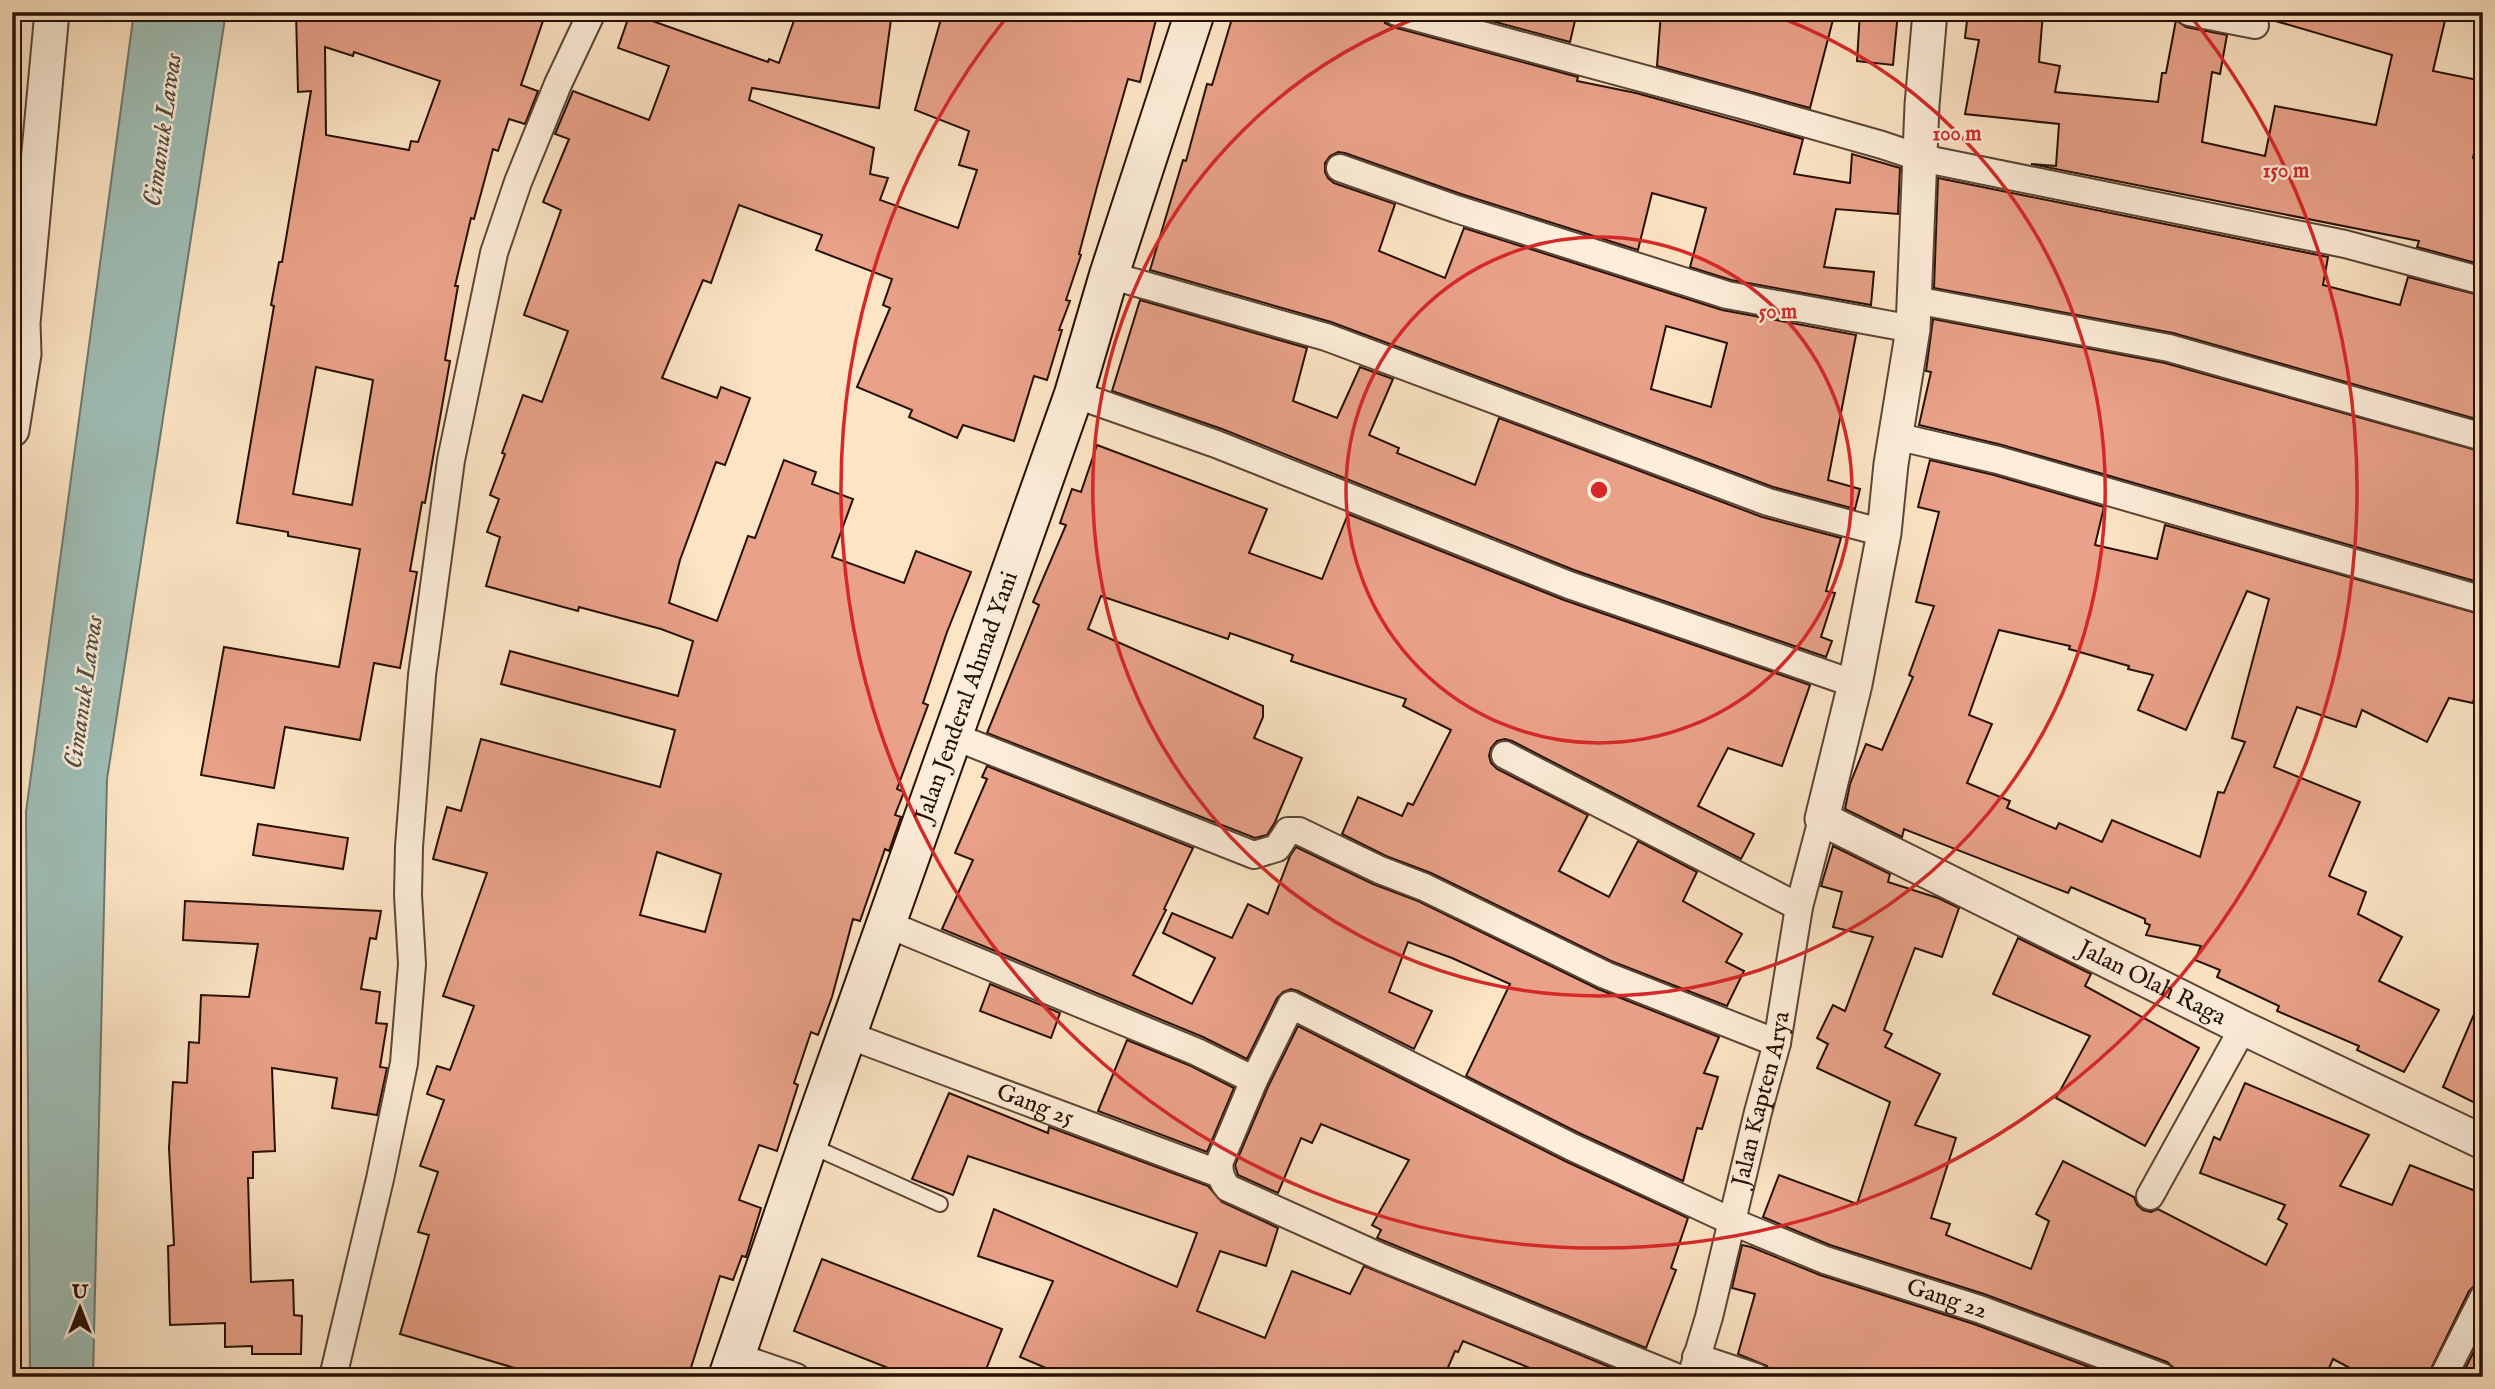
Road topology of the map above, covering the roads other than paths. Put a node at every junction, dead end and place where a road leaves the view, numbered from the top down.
1 (592, 12) edge
2 (1195, 12) edge
3 (1397, 12) edge
4 (1930, 12) edge
5 (2189, 12) edge
6 (50, 13) edge
7 (2255, 25) dead end
8 (1921, 158) junction
9 (1340, 168) dead end
10 (1109, 275) junction
11 (2483, 281) edge
12 (1914, 315) junction
13 (1074, 394) junction
14 (12, 429) edge
15 (1895, 436) junction
16 (2483, 437) edge
17 (1884, 533) junction
18 (2483, 600) edge
19 (1855, 684) junction
20 (953, 736) junction
21 (1506, 755) dead end
22 (1822, 818) junction
23 (1799, 907) junction
24 (887, 924) junction
25 (2243, 1028) junction
26 (848, 1035) junction
27 (1777, 1043) junction
28 (1254, 1080) junction
29 (2483, 1142) edge
30 (808, 1144) junction
31 (1220, 1174) junction
32 (2150, 1196) dead end
33 (940, 1204) dead end
34 (1733, 1222) junction
35 (2483, 1298) edge
36 (732, 1367) edge
37 (1693, 1367) edge
38 (333, 1377) edge
39 (796, 1377) edge
40 (1676, 1377) edge
41 (1756, 1377) edge
42 (2162, 1377) edge
43 (2443, 1377) edge

1 - 38 street
2 - 10 main road, Jalan Jenderal Ahmad Yani
3 - 8 street
4 - 8 street
5 - 7 street
6 - 14 street
8 - 11 street
8 - 12 street
9 - 12 street
10 - 13 main road, Jalan Jenderal Ahmad Yani
10 - 17 street
12 - 15 street
12 - 16 street
13 - 19 street
13 - 20 main road, Jalan Jenderal Ahmad Yani
15 - 17 street
15 - 18 street
17 - 19 street
19 - 22 street
20 - 24 main road, Jalan Jenderal Ahmad Yani
20 - 27 street
21 - 23 street
22 - 23 street, Jalan Kapten Arya
22 - 25 street, Jalan Olah Raga
23 - 27 street, Jalan Kapten Arya
24 - 26 main road, Jalan Jenderal Ahmad Yani
24 - 28 street
25 - 29 street, Jalan Olah Raga
25 - 32 street
26 - 30 main road, Jalan Jenderal Ahmad Yani
26 - 31 street, Gang 25
27 - 34 street, Jalan Kapten Arya
28 - 31 street
28 - 34 street, Gang 22
30 - 33 lane
30 - 36 main road, Jalan Jenderal Ahmad Yani
31 - 40 street
34 - 37 street, Jalan Kapten Arya
34 - 42 street, Gang 22
35 - 43 street
36 - 39 street
37 - 41 street

